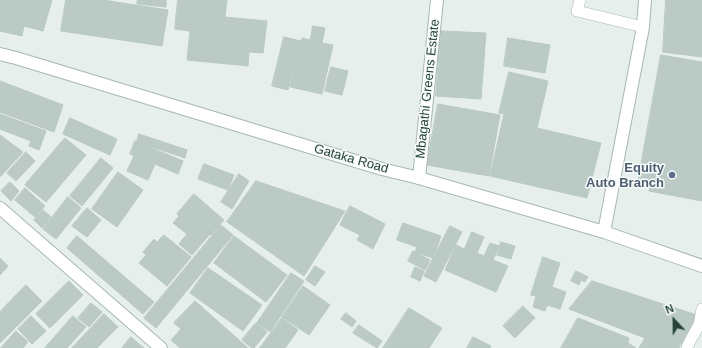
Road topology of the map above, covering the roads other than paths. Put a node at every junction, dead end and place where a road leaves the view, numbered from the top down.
1 (436, 0) edge
2 (580, 0) edge
3 (645, 0) edge
4 (643, 28) junction
5 (0, 54) edge
6 (419, 178) junction
7 (0, 208) edge
8 (604, 232) junction
9 (702, 266) edge
10 (702, 308) edge
11 (161, 348) edge
12 (687, 348) edge

1 - 6 street, Mbagathi Greens Estate
2 - 4 lane
3 - 4 street
4 - 8 street
5 - 6 street, Gataka Road
6 - 8 street, Gataka Road
7 - 11 street
8 - 9 street, Gataka Road
10 - 12 lane

